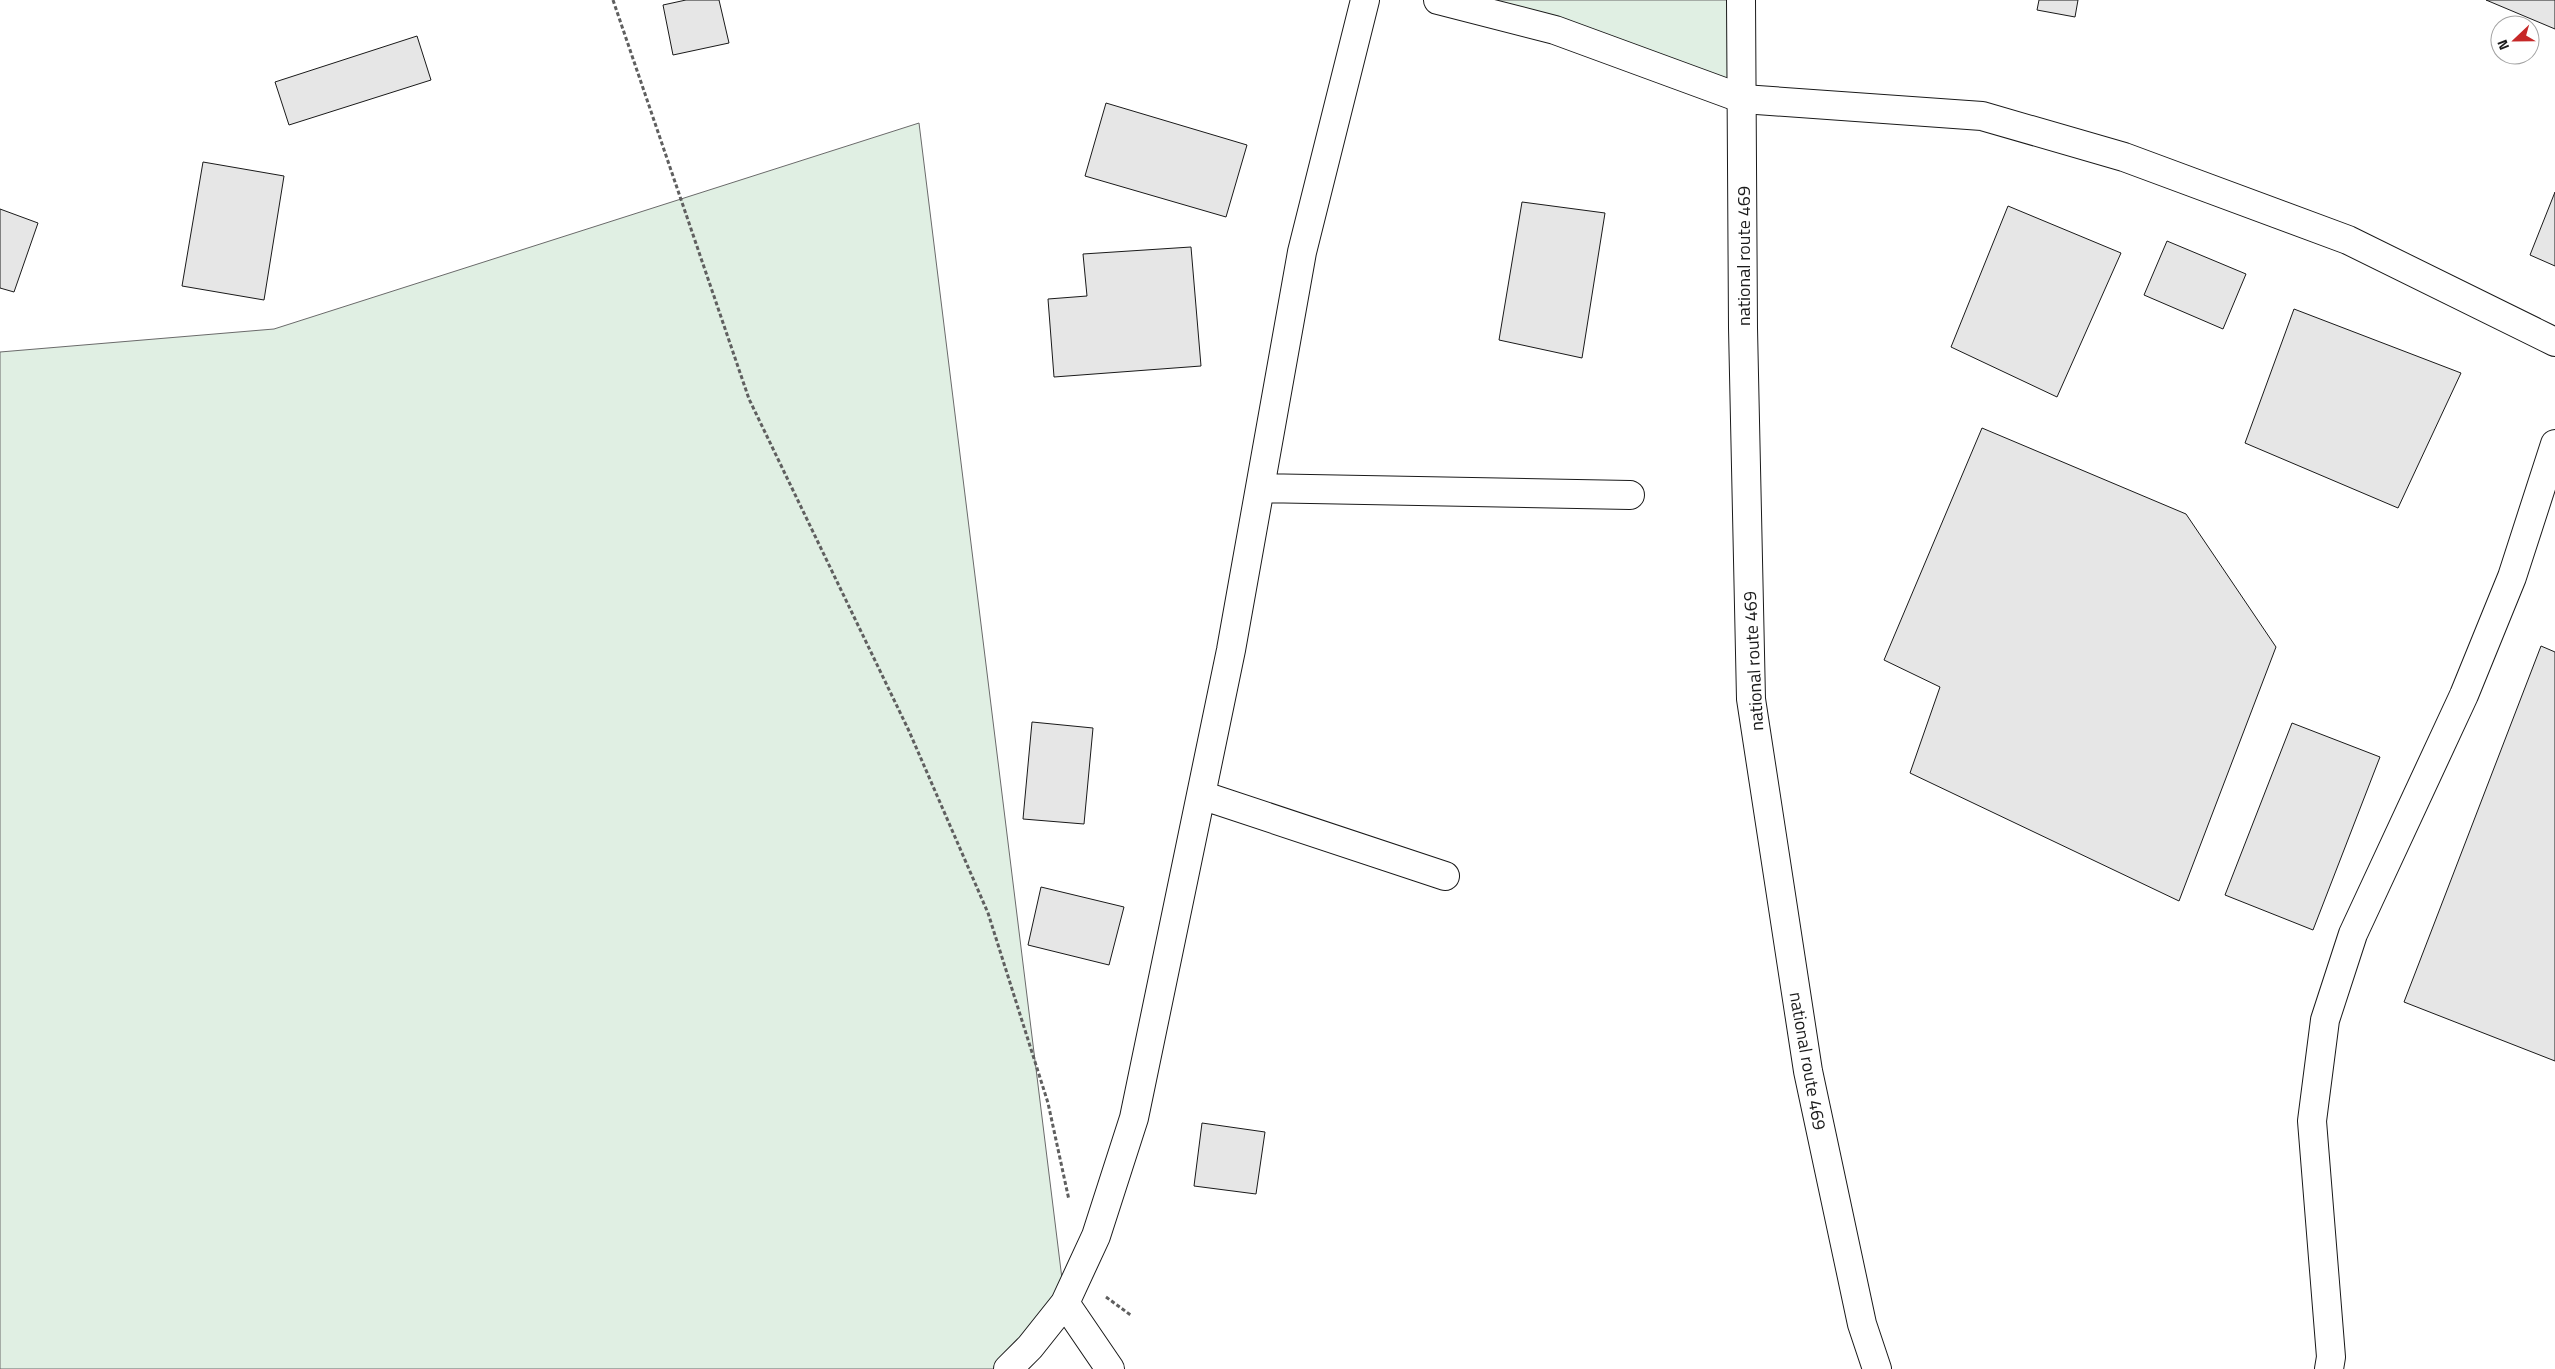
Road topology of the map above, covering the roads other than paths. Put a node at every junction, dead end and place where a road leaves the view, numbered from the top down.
1 (1365, 0) edge
2 (1438, 0) edge
3 (1741, 0) edge
4 (1743, 99) junction
5 (2555, 342) edge
6 (2555, 444) edge
7 (1260, 488) junction
8 (1630, 495) dead end
9 (1200, 795) junction
10 (1445, 876) dead end
11 (1065, 1303) junction
12 (1008, 1369) edge
13 (1110, 1369) edge
14 (1877, 1369) edge
15 (2329, 1369) edge

1 - 7 main road
2 - 4 main road
3 - 4 main road, national route 469
4 - 5 main road
4 - 14 main road, national route 469
6 - 15 main road
7 - 8 main road
7 - 9 main road
9 - 10 main road
9 - 11 main road
11 - 12 main road
11 - 13 main road

